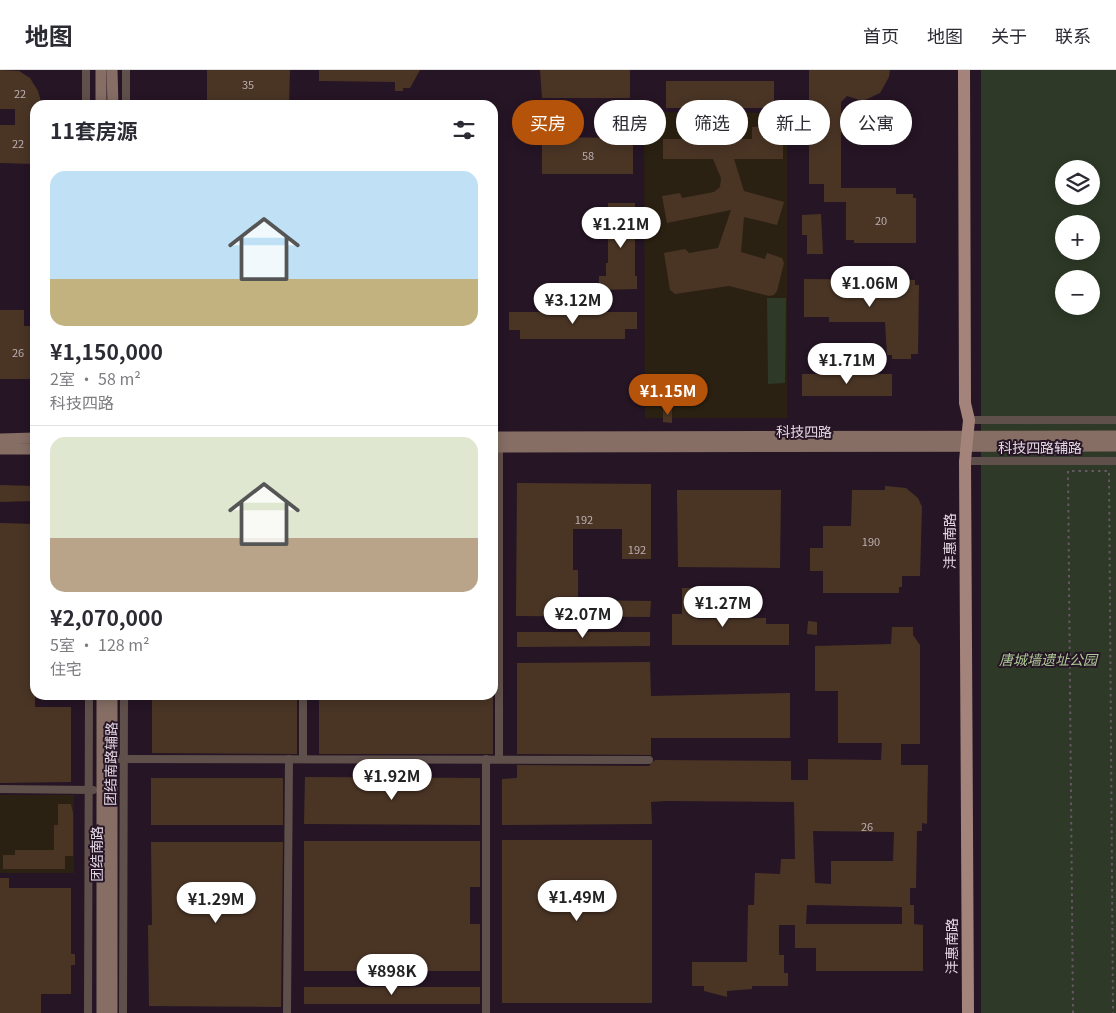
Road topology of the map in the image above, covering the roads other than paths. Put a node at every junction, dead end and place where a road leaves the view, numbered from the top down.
1 (86, 70) edge
2 (101, 70) edge
3 (112, 70) edge
4 (126, 70) edge
5 (964, 70) edge
6 (86, 100) edge
7 (101, 100) edge
8 (113, 100) edge
9 (126, 100) edge
10 (969, 420) junction
11 (1116, 420) edge
12 (1116, 436) edge
13 (498, 437) edge
14 (30, 438) edge
15 (0, 439) edge
16 (967, 441) junction
17 (1116, 446) edge
18 (498, 447) edge
19 (30, 449) edge
20 (0, 450) edge
21 (965, 461) junction
22 (1116, 461) edge
23 (498, 655) edge
24 (89, 700) edge
25 (102, 700) edge
26 (112, 700) edge
27 (124, 700) edge
28 (303, 700) edge
29 (289, 758) junction
30 (303, 758) junction
31 (112, 759) junction
32 (124, 759) junction
33 (486, 759) junction
34 (499, 759) junction
35 (649, 760) dead end
36 (0, 789) edge
37 (90, 790) junction
38 (102, 790) junction
39 (88, 1013) edge
40 (102, 1013) edge
41 (112, 1013) edge
42 (123, 1013) edge
43 (287, 1013) edge
44 (486, 1013) edge
45 (968, 1013) edge

1 - 6 street
2 - 7 street
3 - 8 street
4 - 9 street
5 - 10 main road, 沣惠南路
10 - 11 street, 科技四路辅路
10 - 16 main road, 沣惠南路
12 - 16 street, 科技四路
13 - 16 street, 科技四路
14 - 15 street
16 - 17 street, 科技四路
16 - 18 street, 科技四路
16 - 21 main road, 沣惠南路
19 - 20 street
21 - 22 street, 科技四路辅路
21 - 45 main road, 沣惠南路
23 - 34 street
24 - 37 street, 团结南路辅路
25 - 38 street, 团结南路
26 - 31 street, 团结南路
27 - 32 street, 团结南路辅路
28 - 30 street
29 - 30 street
29 - 32 street
29 - 43 street
30 - 33 street
31 - 32 street
31 - 41 street, 团结南路
32 - 42 street, 团结南路辅路
33 - 34 street
33 - 44 street
34 - 35 street
36 - 37 street
37 - 38 street
37 - 39 street, 团结南路辅路
38 - 40 street, 团结南路

